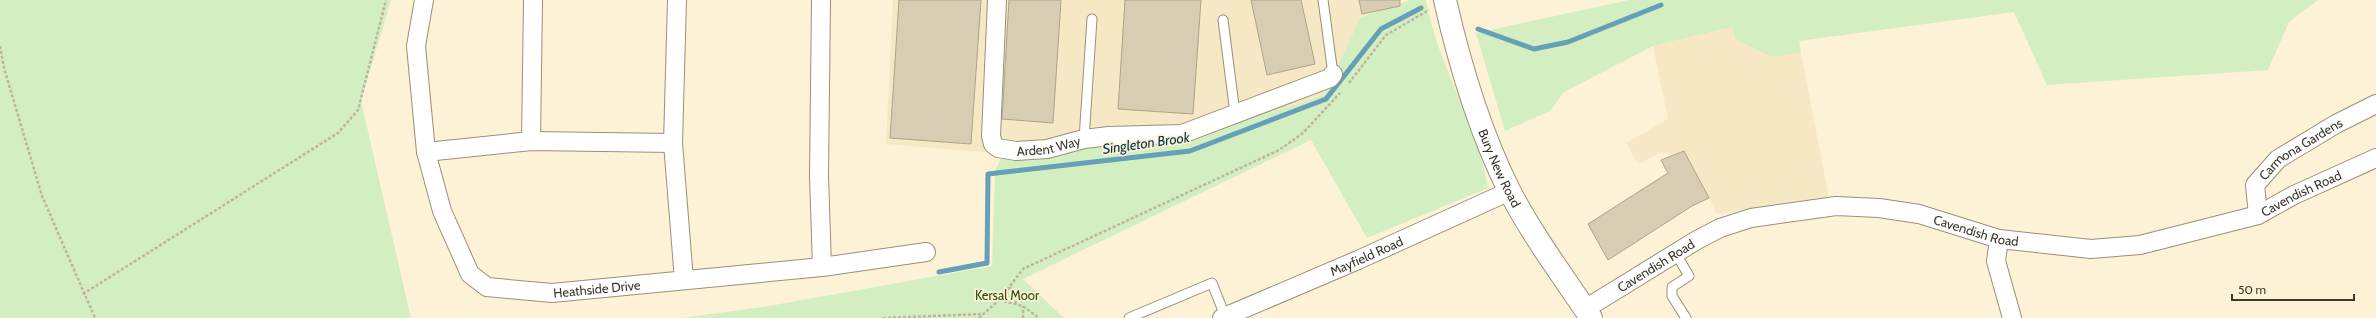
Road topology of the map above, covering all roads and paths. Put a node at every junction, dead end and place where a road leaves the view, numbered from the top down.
1 (386, 0) edge
2 (424, 0) edge
3 (534, 0) edge
4 (677, 0) edge
5 (821, 0) edge
6 (997, 0) edge
7 (1324, 0) edge
8 (1445, 0) edge
9 (1423, 13) dead end
10 (1092, 19) dead end
11 (1223, 20) dead end
12 (0, 46) edge
13 (4, 68) junction
14 (0, 70) edge
15 (1333, 74) joint
16 (2376, 104) edge
17 (1235, 113) junction
18 (1084, 139) junction
19 (531, 141) junction
20 (673, 143) junction
21 (426, 152) junction
22 (2376, 158) edge
23 (1510, 191) junction
24 (2258, 215) junction
25 (1999, 239) junction
26 (926, 252) dead end
27 (1675, 252) junction
28 (822, 267) junction
29 (684, 280) junction
30 (1010, 287) junction
31 (84, 294) junction
32 (999, 300) junction
33 (1016, 304) junction
34 (1023, 306) junction
35 (1588, 313) edge
36 (982, 314) junction
37 (1224, 317) edge
38 (95, 318) edge
39 (883, 318) edge
40 (904, 318) edge
41 (979, 318) edge
42 (1023, 318) edge
43 (1039, 318) edge
44 (1129, 318) edge
45 (1686, 318) edge
46 (2012, 318) edge

1 - 31 path
2 - 21 street, Heathside Drive
3 - 19 street
4 - 20 street
5 - 28 street
6 - 18 street, Ardent Way
7 - 15 lane
8 - 23 highway, Bury New Road
9 - 30 path
10 - 18 lane
11 - 17 lane
12 - 13 path
13 - 14 path
13 - 31 path
15 - 17 street, Ardent Way
16 - 24 street, Carmona Gardens
17 - 18 street, Ardent Way
19 - 20 street
19 - 21 street
20 - 29 street
21 - 29 street, Heathside Drive
22 - 24 street, Cavendish Road
23 - 35 highway, Bury New Road
23 - 37 street, Mayfield Road
24 - 25 street, Cavendish Road
25 - 27 street, Cavendish Road
25 - 46 street
26 - 28 street, Heathside Drive
27 - 35 street, Cavendish Road
27 - 45 lane
28 - 29 street, Heathside Drive
30 - 32 path
30 - 33 path
31 - 38 path
32 - 33 path
32 - 36 path
33 - 34 path
34 - 42 path
34 - 43 path
36 - 40 path
36 - 41 path
37 - 44 lane
39 - 40 path

